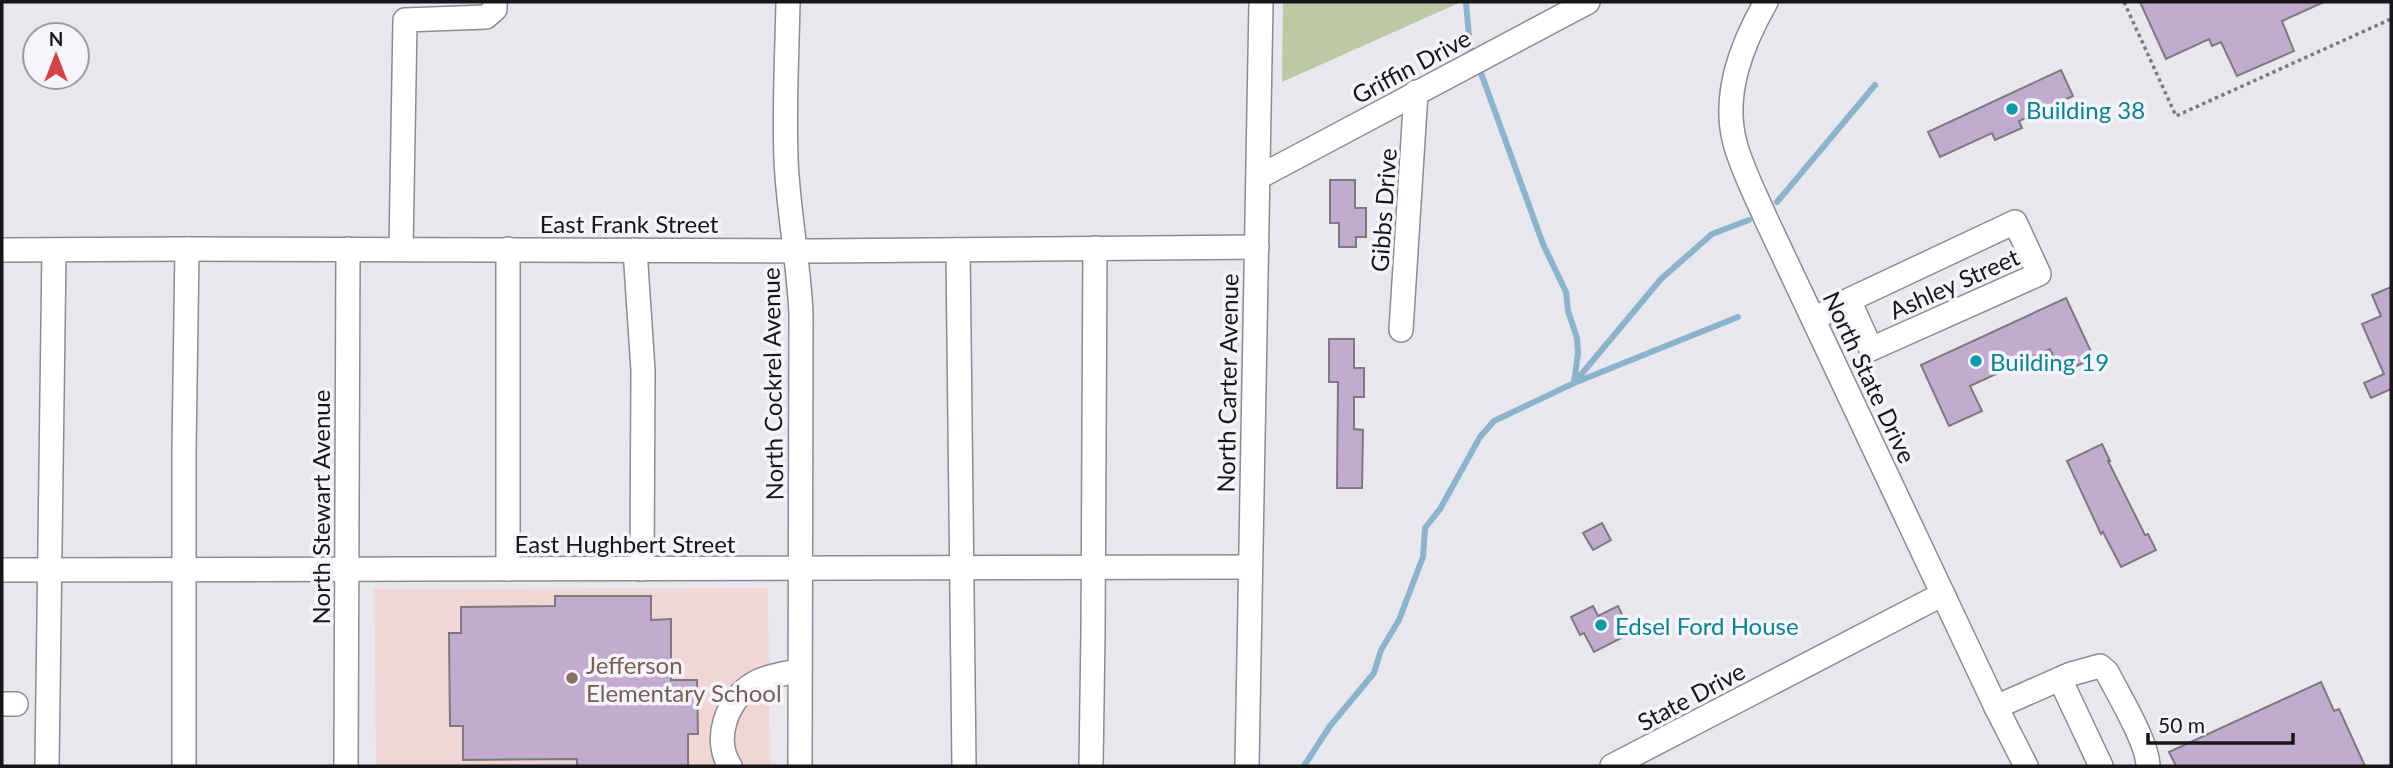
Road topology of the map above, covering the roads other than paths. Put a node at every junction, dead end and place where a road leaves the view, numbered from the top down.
1 (495, 2) edge
2 (788, 2) edge
3 (1261, 2) edge
4 (1588, 2) edge
5 (1765, 3) edge
6 (1416, 92) junction
7 (1259, 177) junction
8 (1257, 247) junction
9 (1094, 248) junction
10 (187, 249) junction
11 (348, 249) junction
12 (401, 249) junction
13 (508, 249) junction
14 (2, 250) edge
15 (54, 250) junction
16 (635, 250) junction
17 (958, 250) junction
18 (795, 251) junction
19 (1849, 300) junction
20 (1814, 319) junction
21 (1401, 330) dead end
22 (1249, 567) junction
23 (961, 568) junction
24 (1093, 568) junction
25 (508, 569) junction
26 (642, 569) junction
27 (800, 569) junction
28 (2, 570) edge
29 (50, 570) junction
30 (183, 570) junction
31 (346, 570) junction
32 (1943, 594) junction
33 (800, 670) junction
34 (2060, 679) junction
35 (1996, 707) junction
36 (47, 766) edge
37 (184, 766) edge
38 (346, 766) edge
39 (730, 766) edge
40 (800, 766) edge
41 (964, 766) edge
42 (1091, 766) edge
43 (1247, 766) edge
44 (1612, 766) edge
45 (2026, 766) edge
46 (2101, 766) edge
47 (2148, 766) edge

1 - 12 street
2 - 18 street, North Cockrel Avenue
3 - 7 street, North Carter Avenue
4 - 6 street, Griffin Drive
5 - 20 street, North State Drive
6 - 7 street, Griffin Drive
6 - 21 street, Gibbs Drive
7 - 8 street, North Carter Avenue
8 - 9 street, East Frank Street
8 - 22 street, North Carter Avenue
9 - 17 street, East Frank Street
9 - 24 street
10 - 11 street, East Frank Street
10 - 15 street, East Frank Street
10 - 30 street
11 - 12 street, East Frank Street
11 - 31 street, North Stewart Avenue
12 - 13 street, East Frank Street
13 - 16 street, East Frank Street
13 - 25 street
14 - 15 street, East Frank Street
15 - 29 street
16 - 18 street, East Frank Street
16 - 26 street
17 - 18 street, East Frank Street
17 - 23 street
18 - 27 street, North Cockrel Avenue
19 - 19 street, Ashley Street
19 - 20 street, Ashley Street
20 - 32 street, North State Drive
22 - 24 street, East Hughbert Street
22 - 43 street, North Carter Avenue
23 - 24 street, East Hughbert Street
23 - 27 street, East Hughbert Street
23 - 41 street
24 - 42 street
25 - 26 street, East Hughbert Street
25 - 31 street, East Hughbert Street
26 - 27 street, East Hughbert Street
27 - 33 street, North Cockrel Avenue
28 - 29 street, East Hughbert Street
29 - 30 street, East Hughbert Street
29 - 36 street
30 - 31 street, East Hughbert Street
30 - 37 street
31 - 38 street, North Stewart Avenue
32 - 35 street, North State Drive
32 - 44 street, State Drive
33 - 39 street
33 - 40 street, North Cockrel Avenue
34 - 35 street
34 - 46 street
34 - 47 street
35 - 45 street, North State Drive

